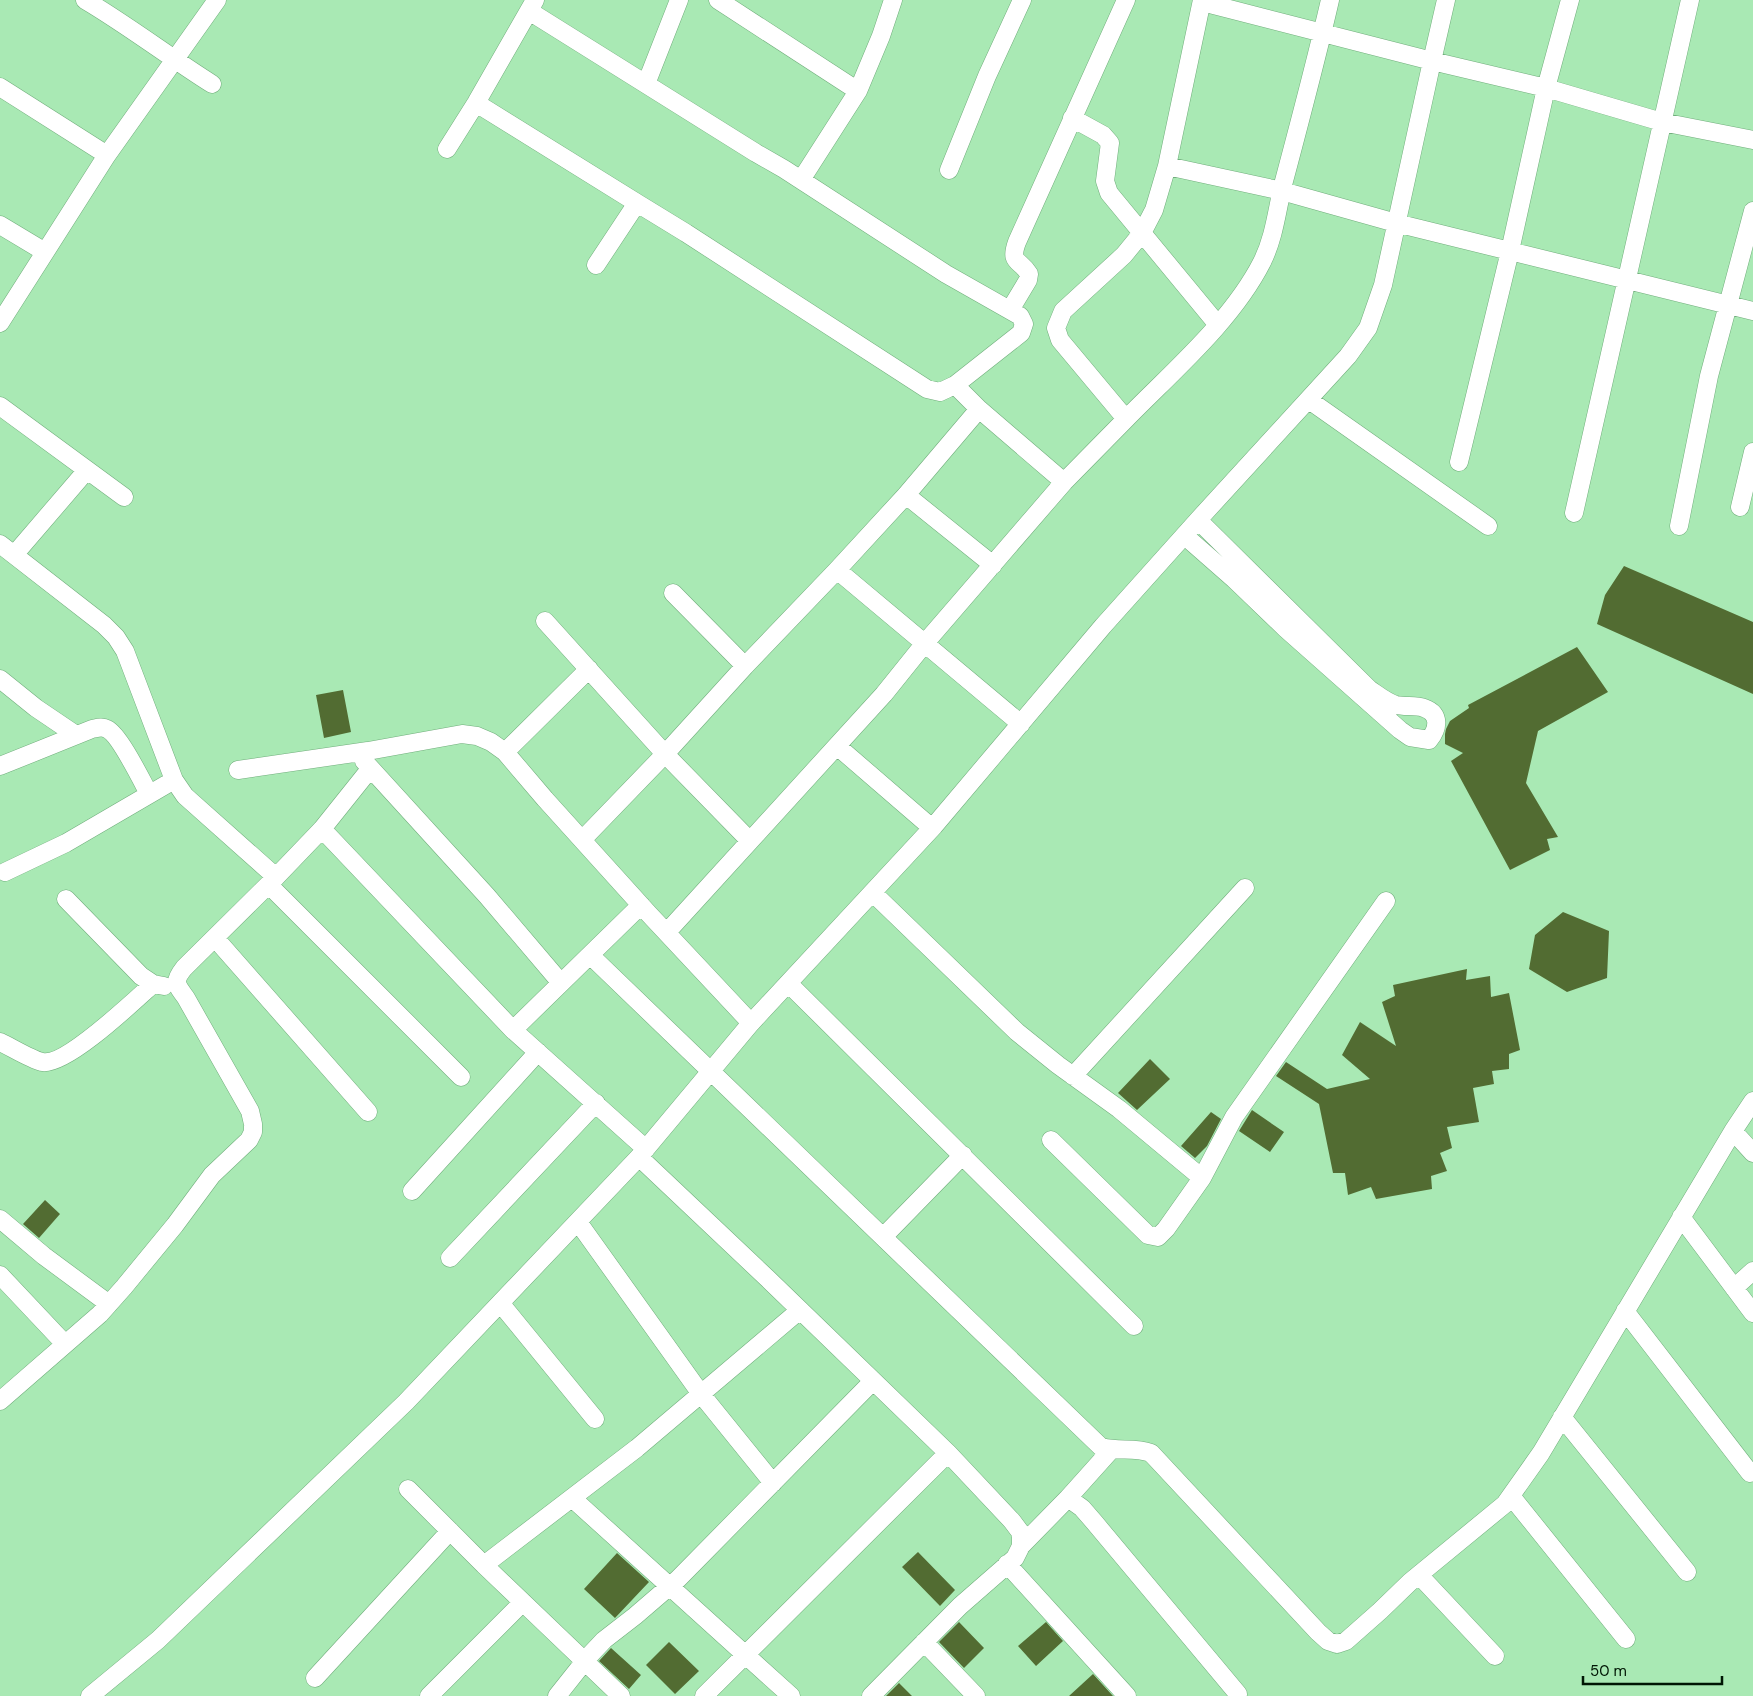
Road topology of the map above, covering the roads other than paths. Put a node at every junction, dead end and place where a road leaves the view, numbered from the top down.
1 (85, 0) edge
2 (217, 0) edge
3 (678, 0) edge
4 (718, 0) edge
5 (893, 0) edge
6 (1022, 0) edge
7 (1126, 0) edge
8 (1330, 0) edge
9 (1446, 0) edge
10 (1570, 0) edge
11 (1690, 0) edge
12 (1202, 1) edge
13 (532, 6) edge
14 (107, 7) edge
15 (1322, 34) junction
16 (174, 60) junction
17 (1432, 61) junction
18 (212, 84) dead end
19 (646, 84) junction
20 (0, 87) edge
21 (1546, 88) junction
22 (858, 91) junction
23 (476, 103) junction
24 (1072, 118) junction
25 (1662, 122) junction
26 (1753, 140) edge
27 (448, 149) dead end
28 (107, 155) junction
29 (1166, 166) junction
30 (949, 170) dead end
31 (802, 180) junction
32 (1282, 191) junction
33 (637, 203) junction
34 (1753, 211) edge
35 (1396, 222) junction
36 (0, 225) edge
37 (1142, 233) junction
38 (1510, 251) junction
39 (45, 252) junction
40 (596, 264) dead end
41 (1626, 280) junction
42 (1727, 305) junction
43 (1010, 310) junction
44 (1753, 311) edge
45 (0, 323) edge
46 (1218, 325) junction
47 (955, 385) junction
48 (1309, 400) junction
49 (0, 406) edge
50 (979, 409) junction
51 (1126, 419) junction
52 (1753, 452) edge
53 (1458, 462) dead end
54 (87, 470) junction
55 (1064, 482) junction
56 (906, 495) junction
57 (124, 497) dead end
58 (1740, 507) dead end
59 (1574, 513) dead end
60 (1198, 520) junction
61 (1488, 526) dead end
62 (1679, 526) dead end
63 (1185, 536) junction
64 (7, 549) edge
65 (993, 565) junction
66 (836, 570) junction
67 (674, 593) dead end
68 (545, 621) dead end
69 (926, 643) junction
70 (745, 666) junction
71 (589, 670) junction
72 (0, 679) edge
73 (1021, 724) junction
74 (76, 736) junction
75 (837, 746) junction
76 (505, 752) junction
77 (356, 753) junction
78 (666, 754) junction
79 (0, 766) edge
80 (370, 769) junction
81 (238, 770) dead end
82 (174, 780) junction
83 (149, 794) junction
84 (932, 828) junction
85 (322, 829) junction
86 (582, 840) junction
87 (750, 841) junction
88 (5, 872) dead end
89 (273, 881) junction
90 (1245, 888) dead end
91 (873, 893) junction
92 (66, 899) dead end
93 (1386, 900) dead end
94 (641, 905) junction
95 (667, 932) junction
96 (215, 938) junction
97 (590, 955) junction
98 (561, 983) junction
99 (788, 983) junction
100 (153, 984) junction
101 (177, 985) junction
102 (751, 1023) junction
103 (513, 1030) junction
104 (0, 1042) edge
105 (538, 1052) junction
106 (712, 1071) junction
107 (1073, 1076) junction
108 (461, 1077) dead end
109 (1753, 1101) edge
110 (596, 1103) junction
111 (368, 1112) dead end
112 (1733, 1131) junction
113 (1051, 1140) dead end
114 (643, 1153) junction
115 (1753, 1153) edge
116 (962, 1156) junction
117 (1202, 1178) junction
118 (412, 1192) dead end
119 (1681, 1217) junction
120 (0, 1220) edge
121 (578, 1222) junction
122 (883, 1237) junction
123 (450, 1258) dead end
124 (1753, 1271) edge
125 (0, 1275) edge
126 (1734, 1288) junction
127 (109, 1304) junction
128 (501, 1304) junction
129 (800, 1310) junction
130 (1625, 1311) junction
131 (1753, 1314) edge
132 (1134, 1326) dead end
133 (65, 1344) junction
134 (873, 1381) junction
135 (701, 1394) junction
136 (0, 1401) edge
137 (1562, 1417) junction
138 (595, 1419) dead end
139 (1111, 1450) junction
140 (948, 1453) junction
141 (1750, 1473) dead end
142 (773, 1483) junction
143 (408, 1490) dead end
144 (1511, 1496) junction
145 (572, 1498) junction
146 (1068, 1498) junction
147 (450, 1531) junction
148 (1020, 1546) junction
149 (1007, 1564) junction
150 (484, 1565) junction
151 (1687, 1572) dead end
152 (1419, 1574) junction
153 (669, 1586) junction
154 (523, 1602) junction
155 (1626, 1639) dead end
156 (924, 1642) junction
157 (744, 1655) junction
158 (1496, 1656) dead end
159 (584, 1661) junction
160 (315, 1678) dead end
161 (1238, 1694) dead end
162 (90, 1696) edge
163 (429, 1696) edge
164 (557, 1696) edge
165 (621, 1696) edge
166 (704, 1696) edge
167 (791, 1696) edge
168 (871, 1696) edge
169 (976, 1696) edge
170 (1128, 1696) edge

1 - 14 street
2 - 16 street
3 - 19 street
4 - 22 street
5 - 22 street
6 - 30 street
7 - 24 street
8 - 15 street
9 - 17 street
10 - 21 street
11 - 25 street
12 - 15 street
12 - 29 street
13 - 19 street
13 - 23 street
14 - 16 street
15 - 17 street
15 - 32 street
16 - 18 street
16 - 28 street
17 - 21 street
17 - 35 street
19 - 31 street
20 - 28 street
21 - 25 street
21 - 38 street
22 - 31 street
23 - 27 street
23 - 33 street
24 - 37 street
24 - 43 street
25 - 26 street
25 - 41 street
28 - 39 street
29 - 32 street
29 - 37 street
31 - 43 street
32 - 35 street
32 - 46 street
33 - 40 street
33 - 47 street
34 - 42 street
35 - 38 street
35 - 48 street
36 - 39 street
37 - 46 street
37 - 51 street
38 - 41 street
38 - 53 street
39 - 45 street
41 - 42 street
41 - 59 street
42 - 44 street
42 - 62 street
43 - 47 street
46 - 51 street
47 - 50 street
48 - 60 street
48 - 61 street
49 - 54 street
50 - 55 street
50 - 56 street
51 - 55 street
52 - 58 street
54 - 57 street
54 - 64 street
55 - 65 street
56 - 65 street
56 - 66 street
60 - 63 street
60 - 63 street
63 - 73 street
64 - 82 street
65 - 69 street
66 - 69 street
66 - 70 street
67 - 70 street
68 - 71 street
69 - 73 street
69 - 75 street
70 - 78 street
71 - 76 street
71 - 78 street
72 - 74 street
73 - 84 street
74 - 79 street
74 - 83 street
75 - 84 street
75 - 87 street
76 - 77 street
76 - 86 street
77 - 80 street
77 - 81 street
78 - 86 street
78 - 87 street
80 - 85 street
80 - 98 street
82 - 83 street
82 - 89 street
83 - 88 street
84 - 91 street
85 - 89 street
85 - 103 street
86 - 94 street
87 - 95 street
89 - 96 street
89 - 108 street
90 - 107 street
91 - 99 street
91 - 107 street
92 - 100 street
93 - 117 street
94 - 95 street
94 - 97 street
95 - 102 street
96 - 101 street
96 - 111 street
97 - 98 street
97 - 106 street
98 - 103 street
99 - 102 street
99 - 116 street
100 - 101 street
100 - 104 street
101 - 127 street
102 - 106 street
103 - 105 street
105 - 110 street
105 - 118 street
106 - 114 street
106 - 122 street
107 - 117 street
109 - 112 street
110 - 114 street
110 - 123 street
112 - 115 street
112 - 119 street
113 - 117 street
114 - 121 street
114 - 129 street
116 - 122 street
116 - 132 street
119 - 126 street
119 - 130 street
120 - 127 street
121 - 128 street
121 - 135 street
122 - 139 street
124 - 126 street
125 - 133 street
126 - 131 street
127 - 133 street
128 - 138 street
128 - 162 street
129 - 134 street
129 - 135 street
130 - 137 street
130 - 141 street
133 - 136 street
134 - 140 street
134 - 142 street
135 - 142 street
135 - 145 street
137 - 144 street
137 - 151 street
139 - 146 street
139 - 152 street
140 - 148 street
140 - 157 street
142 - 153 street
143 - 147 street
144 - 152 street
144 - 155 street
145 - 150 street
145 - 153 street
146 - 148 street
146 - 161 street
147 - 150 street
147 - 160 street
148 - 149 street
149 - 156 street
149 - 170 street
150 - 154 street
152 - 158 street
153 - 157 street
153 - 159 street
154 - 159 street
154 - 163 street
156 - 168 street
156 - 169 street
157 - 166 street
157 - 167 street
159 - 164 street
159 - 165 street

